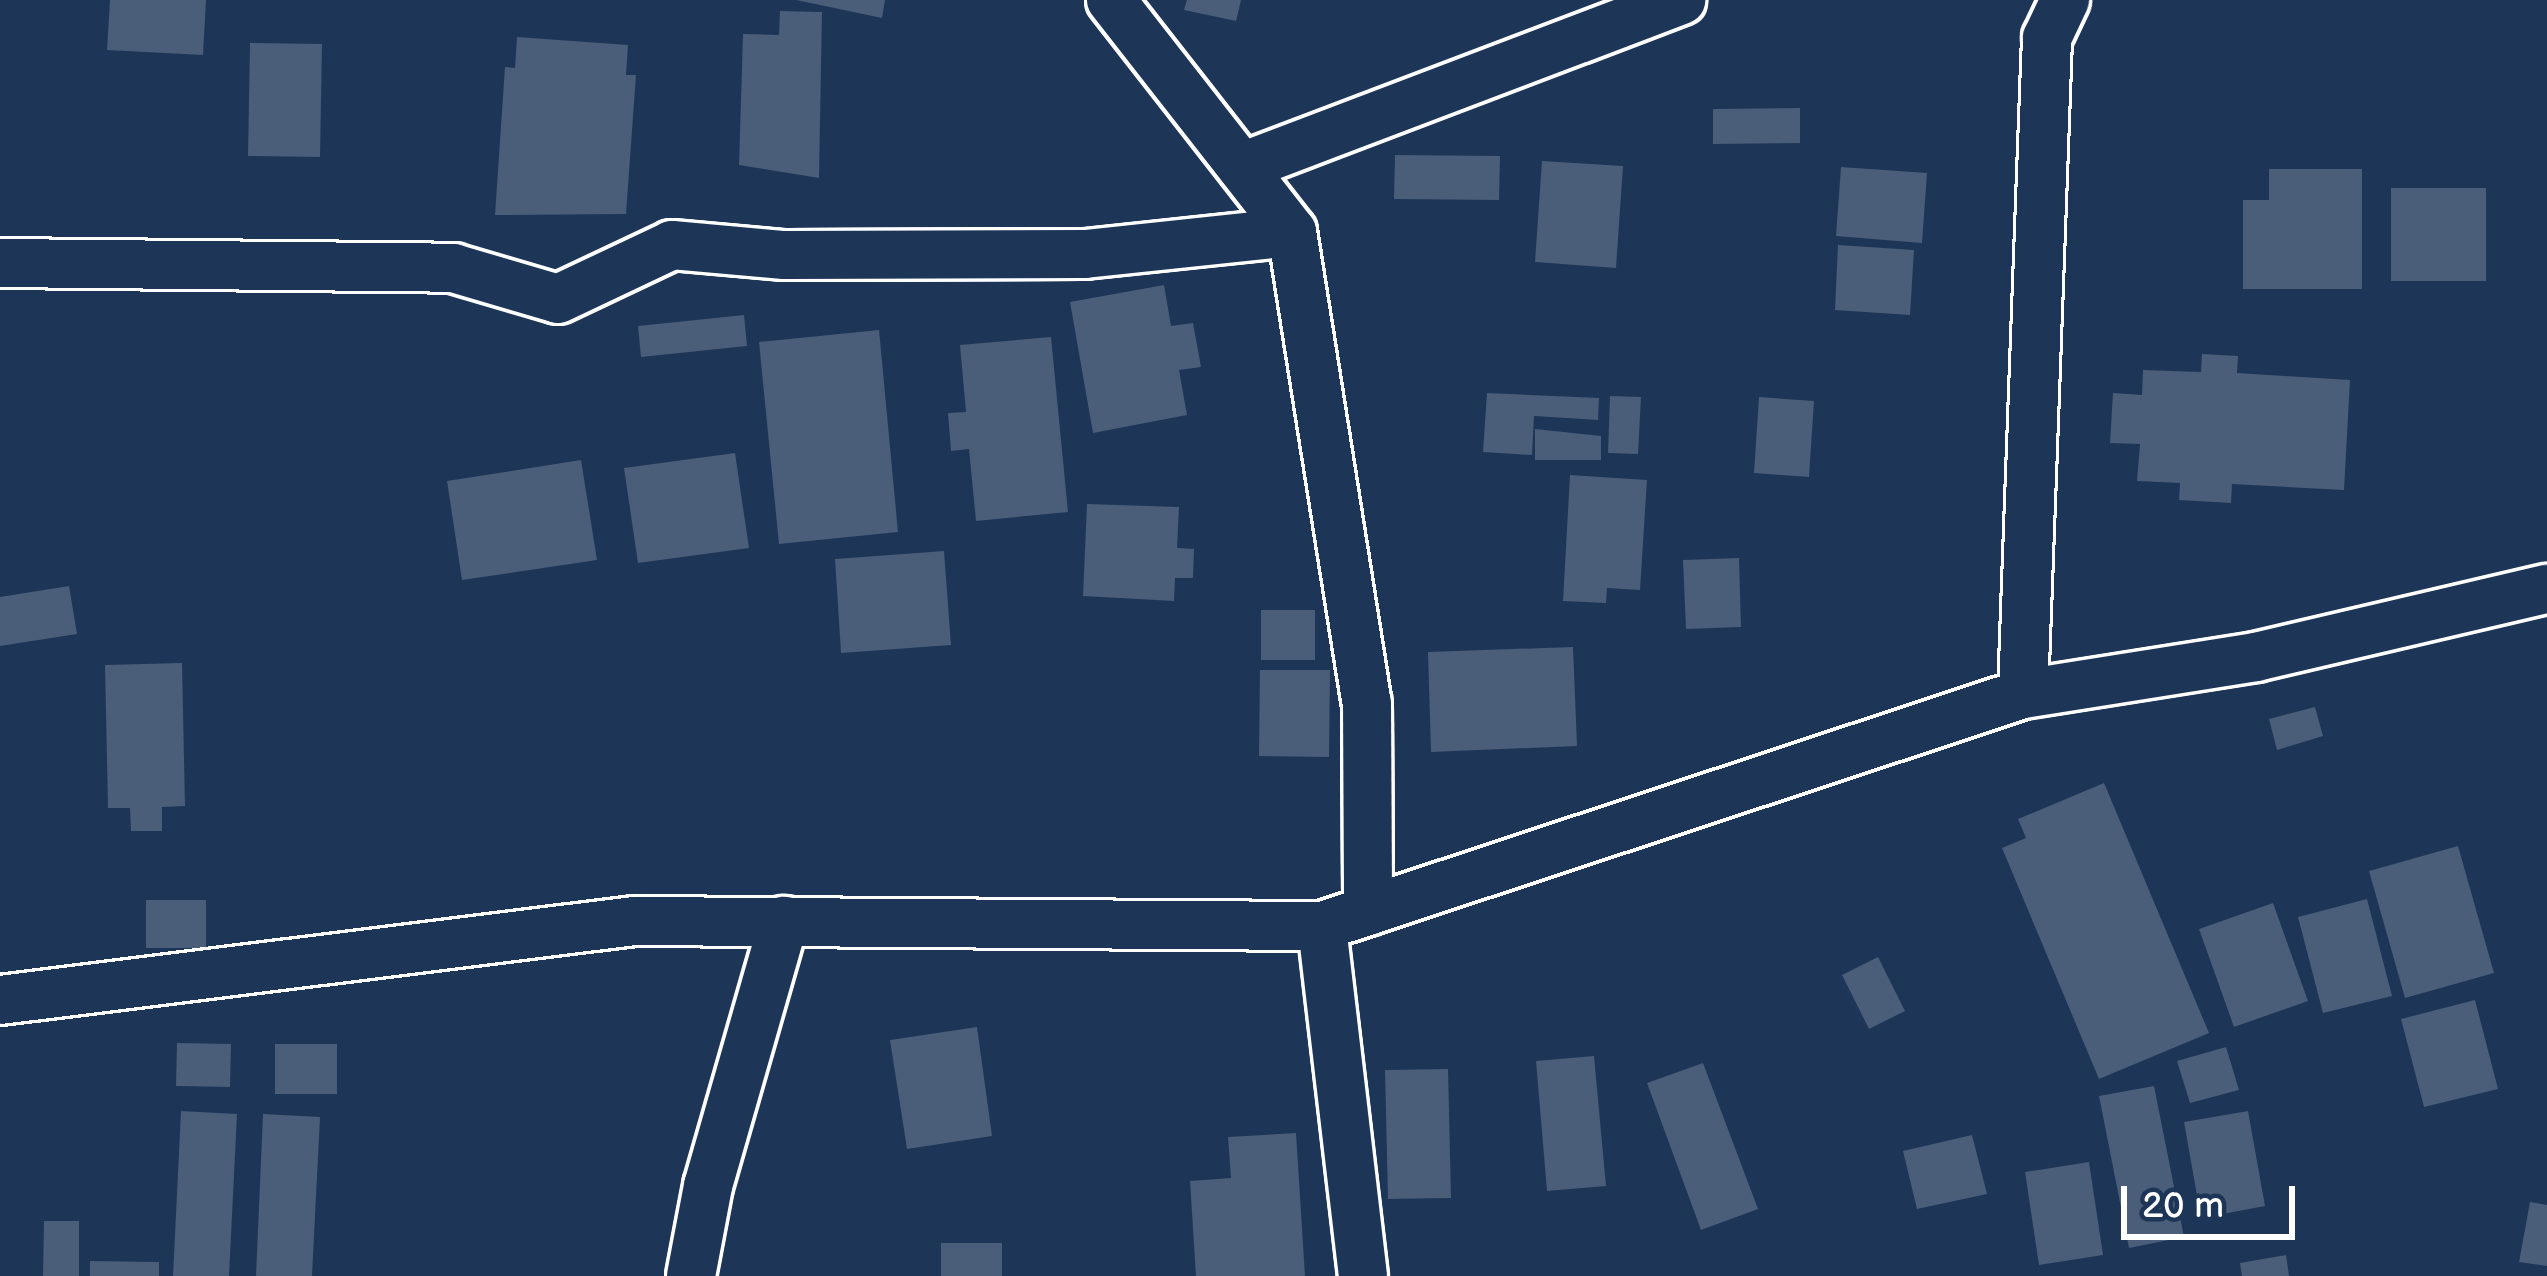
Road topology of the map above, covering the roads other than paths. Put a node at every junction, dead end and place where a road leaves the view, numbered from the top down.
1 (1111, 0) edge
2 (1681, 0) edge
3 (2065, 0) edge
4 (1242, 166) junction
5 (1292, 232) junction
6 (0, 263) edge
7 (2547, 589) edge
8 (2023, 694) junction
9 (1368, 910) junction
10 (784, 921) junction
11 (1322, 926) junction
12 (0, 1000) edge
13 (691, 1276) edge
14 (1363, 1276) edge

1 - 4 street
2 - 4 street
3 - 8 street
4 - 5 street
5 - 6 street
5 - 9 street
7 - 8 street
8 - 9 street
9 - 11 street
10 - 11 street
10 - 12 street
10 - 13 street
11 - 14 street

